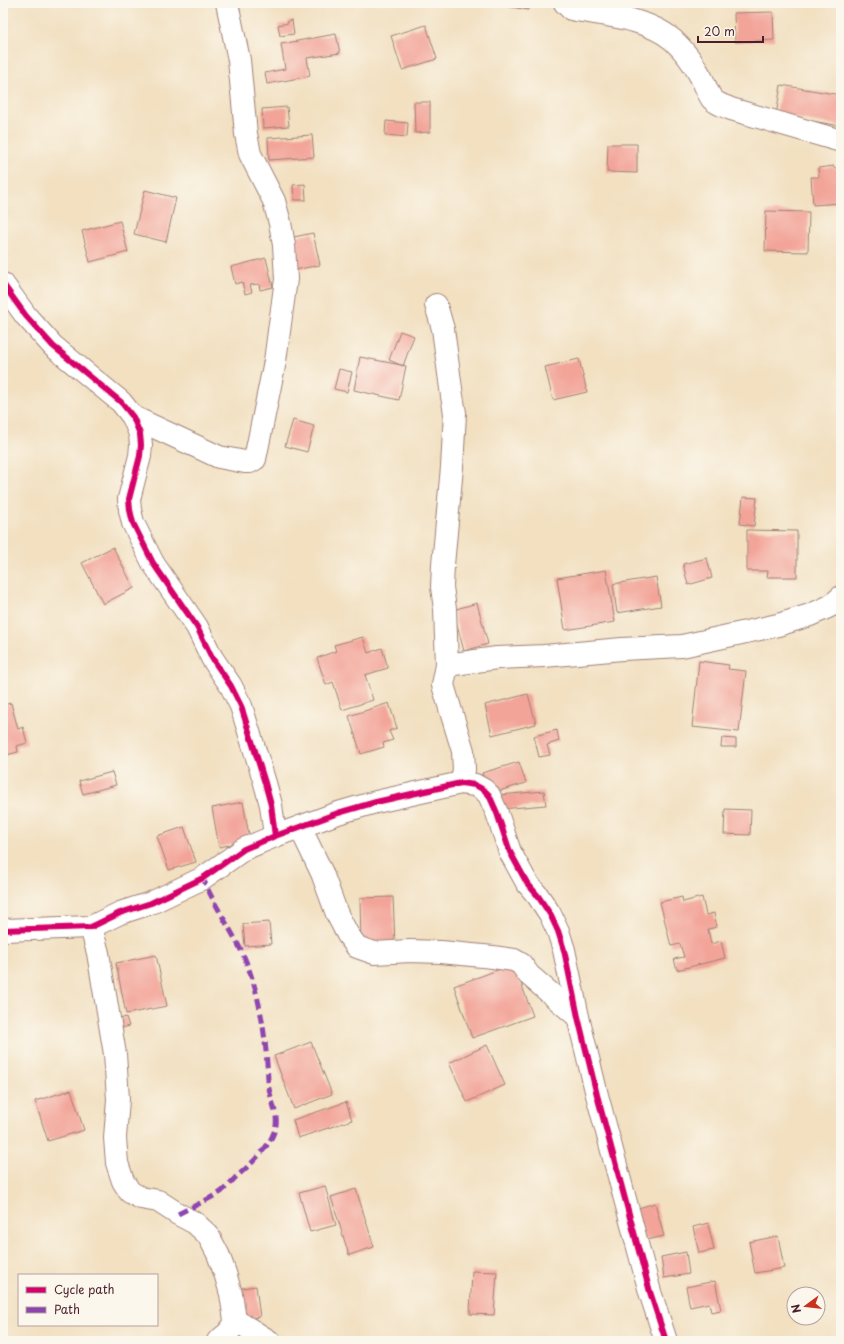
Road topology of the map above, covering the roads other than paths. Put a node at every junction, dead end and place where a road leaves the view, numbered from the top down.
1 (227, 3) edge
2 (565, 3) edge
3 (841, 141) edge
4 (3, 284) edge
5 (436, 305) dead end
6 (133, 417) junction
7 (841, 597) edge
8 (446, 665) junction
9 (461, 782) junction
10 (300, 827) junction
11 (275, 836) junction
12 (91, 926) junction
13 (3, 930) edge
14 (578, 1017) junction
15 (235, 1320) junction
16 (218, 1341) edge
17 (269, 1341) edge
18 (666, 1341) edge

1 - 6 street
2 - 3 street
4 - 6 street
5 - 8 street
6 - 11 street
7 - 8 street
8 - 9 street
9 - 10 street
9 - 14 street
10 - 11 street
10 - 14 street
11 - 12 street
12 - 13 street
12 - 15 street
14 - 18 street
15 - 16 street
15 - 17 street

